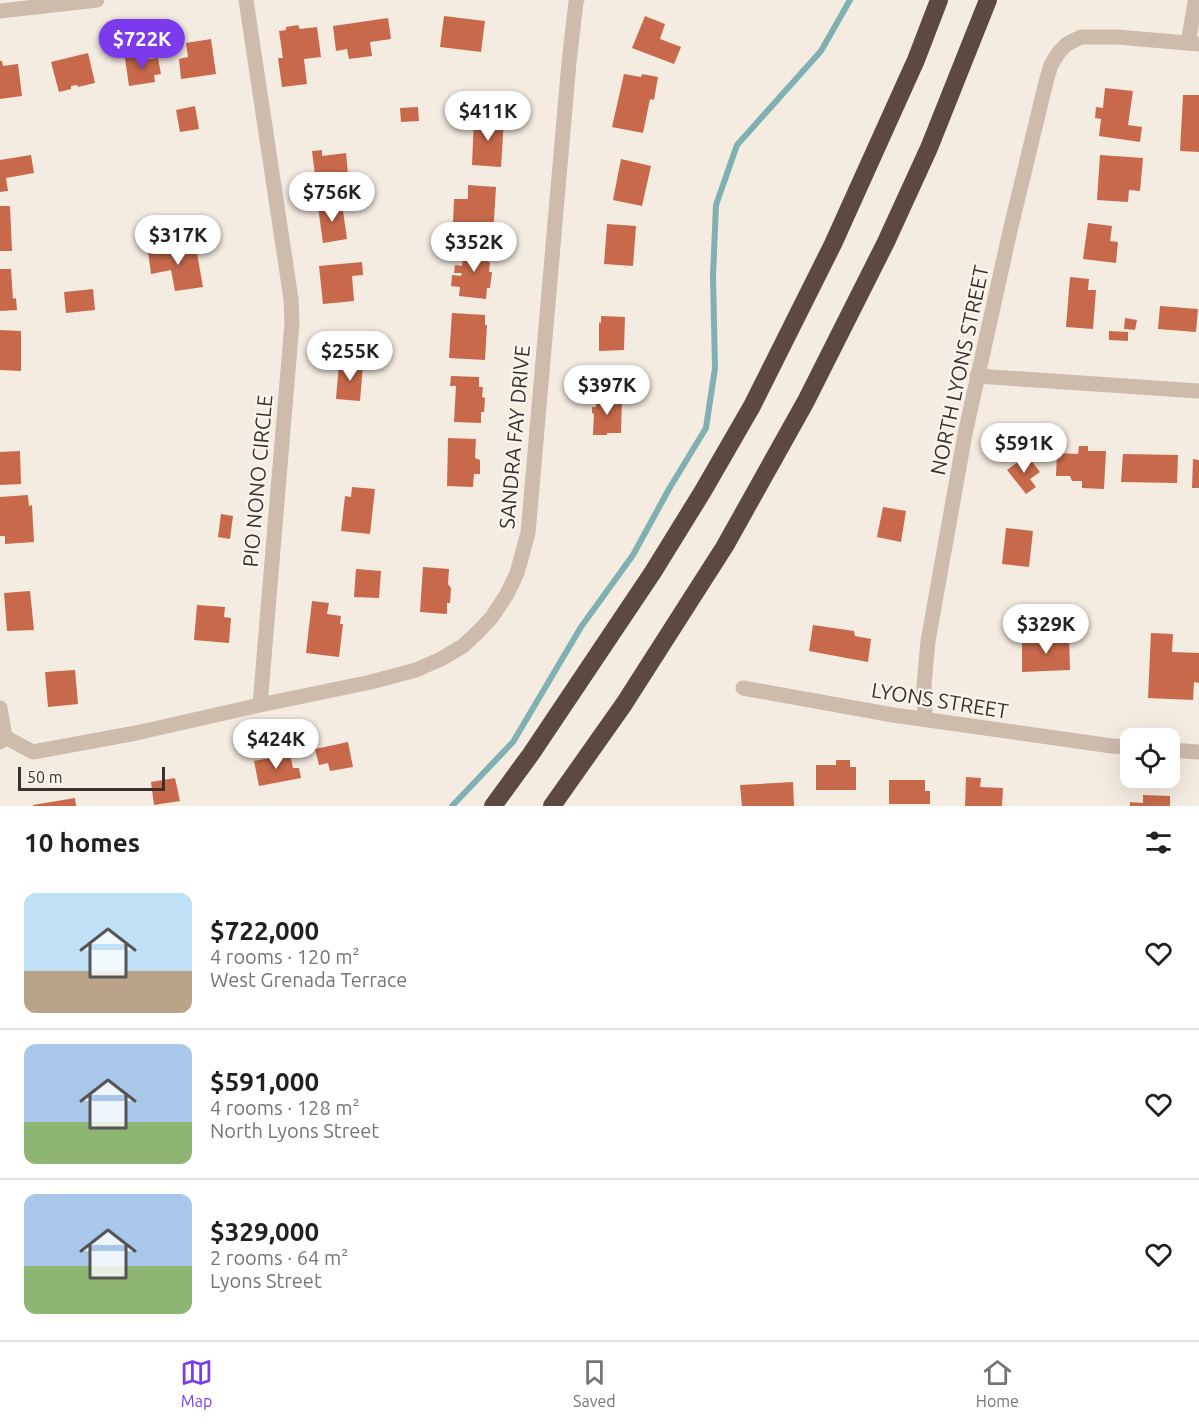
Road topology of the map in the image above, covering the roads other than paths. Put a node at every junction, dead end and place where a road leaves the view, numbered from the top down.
1 (97, 0) edge
2 (246, 0) edge
3 (577, 0) edge
4 (939, 0) edge
5 (988, 0) edge
6 (1194, 2) edge
7 (0, 11) edge
8 (1193, 43) edge
9 (977, 376) junction
10 (1199, 391) edge
11 (743, 688) dead end
12 (260, 705) junction
13 (0, 708) edge
14 (925, 718) junction
15 (2, 740) edge
16 (1120, 746) edge
17 (1180, 751) edge
18 (1199, 752) edge
19 (493, 806) edge
20 (552, 806) edge

1 - 7 street
2 - 12 street, PIO NONO CIRCLE
3 - 12 street, SANDRA FAY DRIVE
4 - 19 highway
5 - 20 highway
6 - 8 street
8 - 9 street, NORTH LYONS STREET
9 - 10 street
9 - 14 street, NORTH LYONS STREET
11 - 14 street, LYONS STREET
12 - 15 street
13 - 15 street
14 - 16 street, LYONS STREET
17 - 18 street

